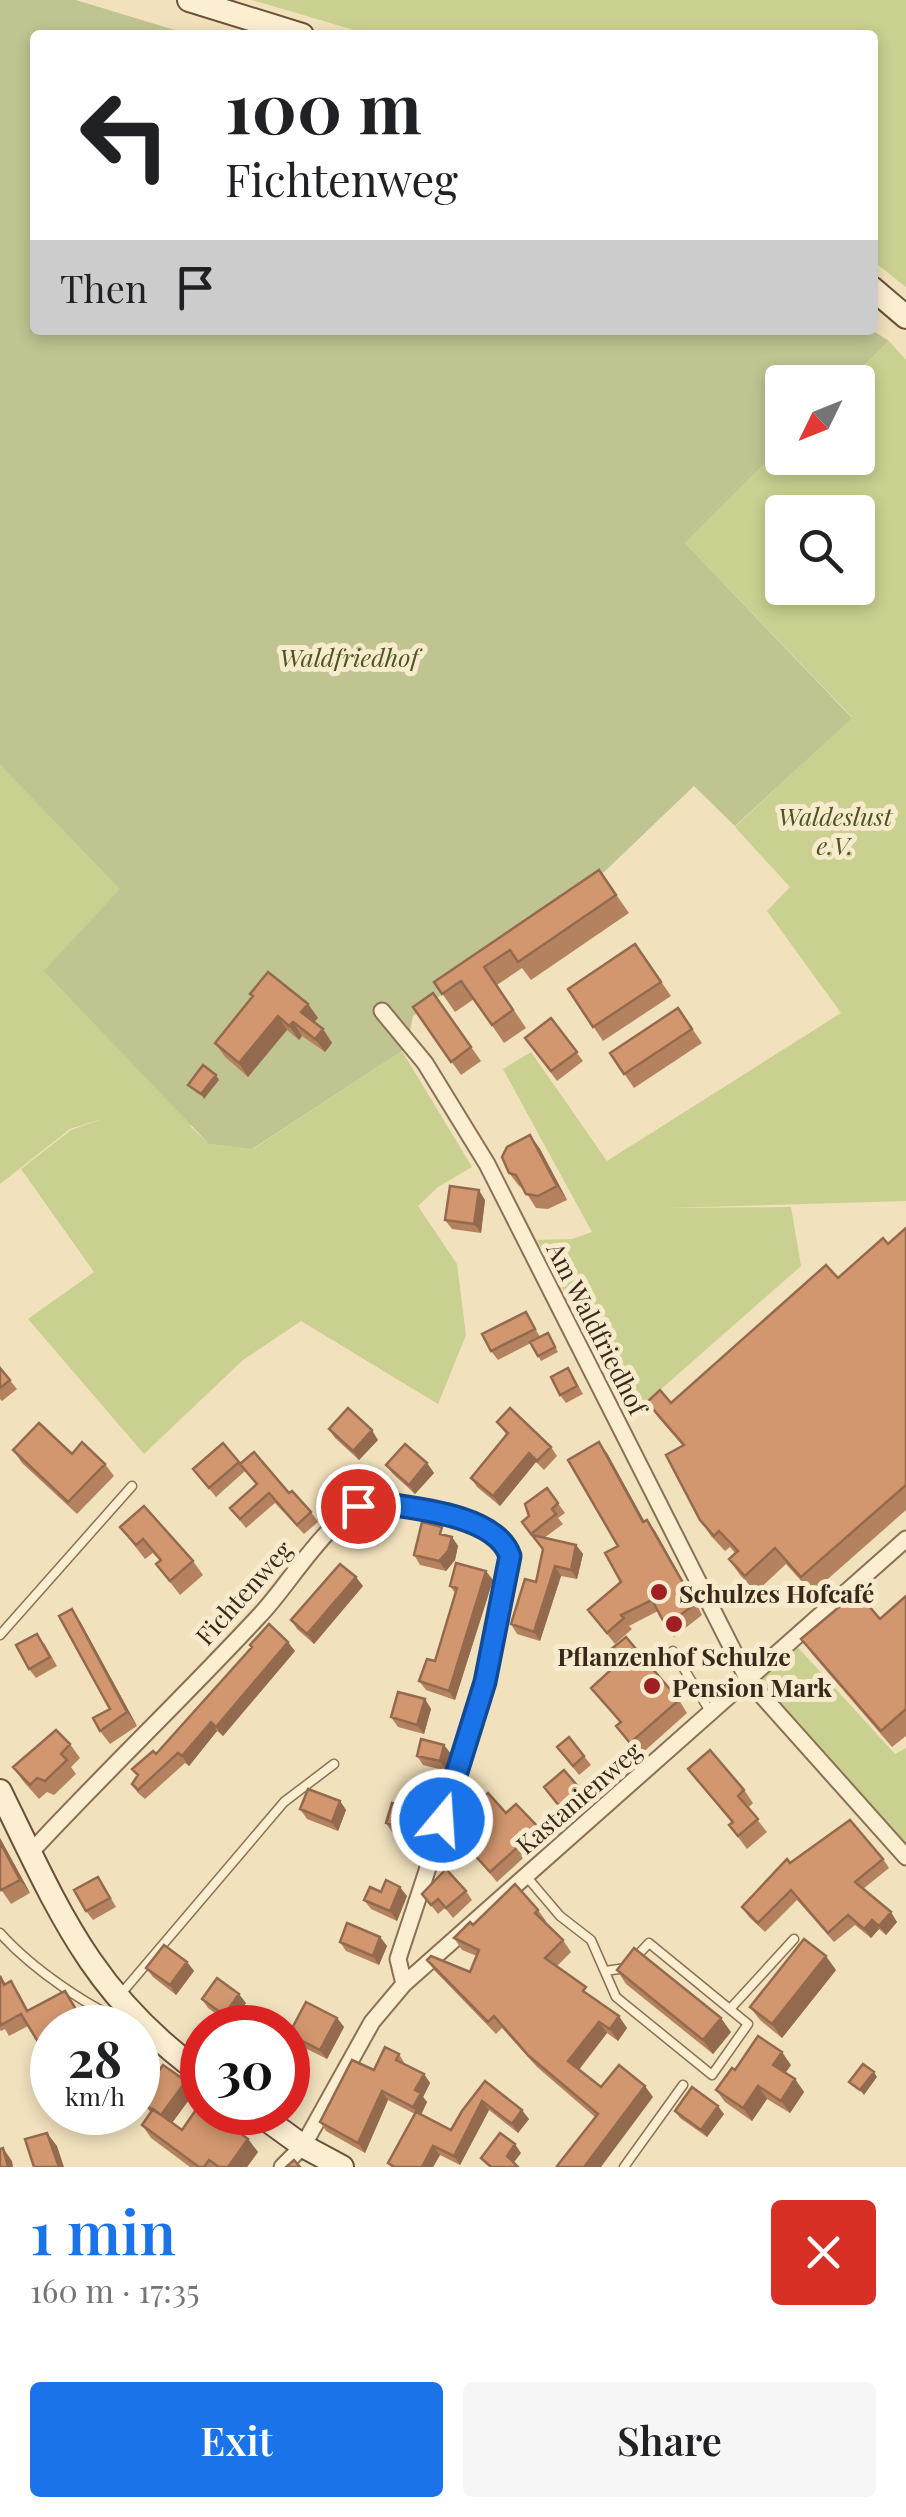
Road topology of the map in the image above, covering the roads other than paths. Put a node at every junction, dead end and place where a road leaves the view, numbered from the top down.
1 (190, 0) edge
2 (286, 30) edge
3 (878, 293) edge
4 (906, 317) edge
5 (382, 1012) dead end
6 (132, 1486) dead end
7 (906, 1539) edge
8 (0, 1635) edge
9 (673, 1651) dead end
10 (748, 1680) junction
11 (711, 1713) junction
12 (334, 1764) dead end
13 (0, 1792) edge
14 (30, 1853) junction
15 (906, 1857) edge
16 (526, 1876) junction
17 (0, 1933) edge
18 (794, 1939) dead end
19 (606, 1971) junction
20 (404, 1984) junction
21 (117, 1999) junction
22 (94, 2005) edge
23 (123, 2005) edge
24 (730, 2009) junction
25 (160, 2040) edge
26 (180, 2056) edge
27 (683, 2085) dead end
28 (288, 2135) edge
29 (303, 2146) junction
30 (282, 2167) edge
31 (342, 2167) edge
32 (624, 2167) edge

1 - 2 street
3 - 4 street
5 - 10 street, Am Waldfriedhof
6 - 8 lane
7 - 10 street, Kastanienweg
9 - 11 lane
10 - 11 street, Kastanienweg
10 - 15 street
11 - 16 street, Kastanienweg
12 - 21 lane
13 - 14 street
14 - 20 street, Fichtenweg
14 - 21 street
16 - 19 lane
16 - 20 street, Kastanienweg
17 - 22 lane
18 - 24 lane
19 - 24 lane
19 - 24 lane
20 - 29 street, Kastanienweg
21 - 23 street
25 - 26 street
27 - 32 lane
28 - 29 street
29 - 30 street, Kastanienweg
29 - 31 street

